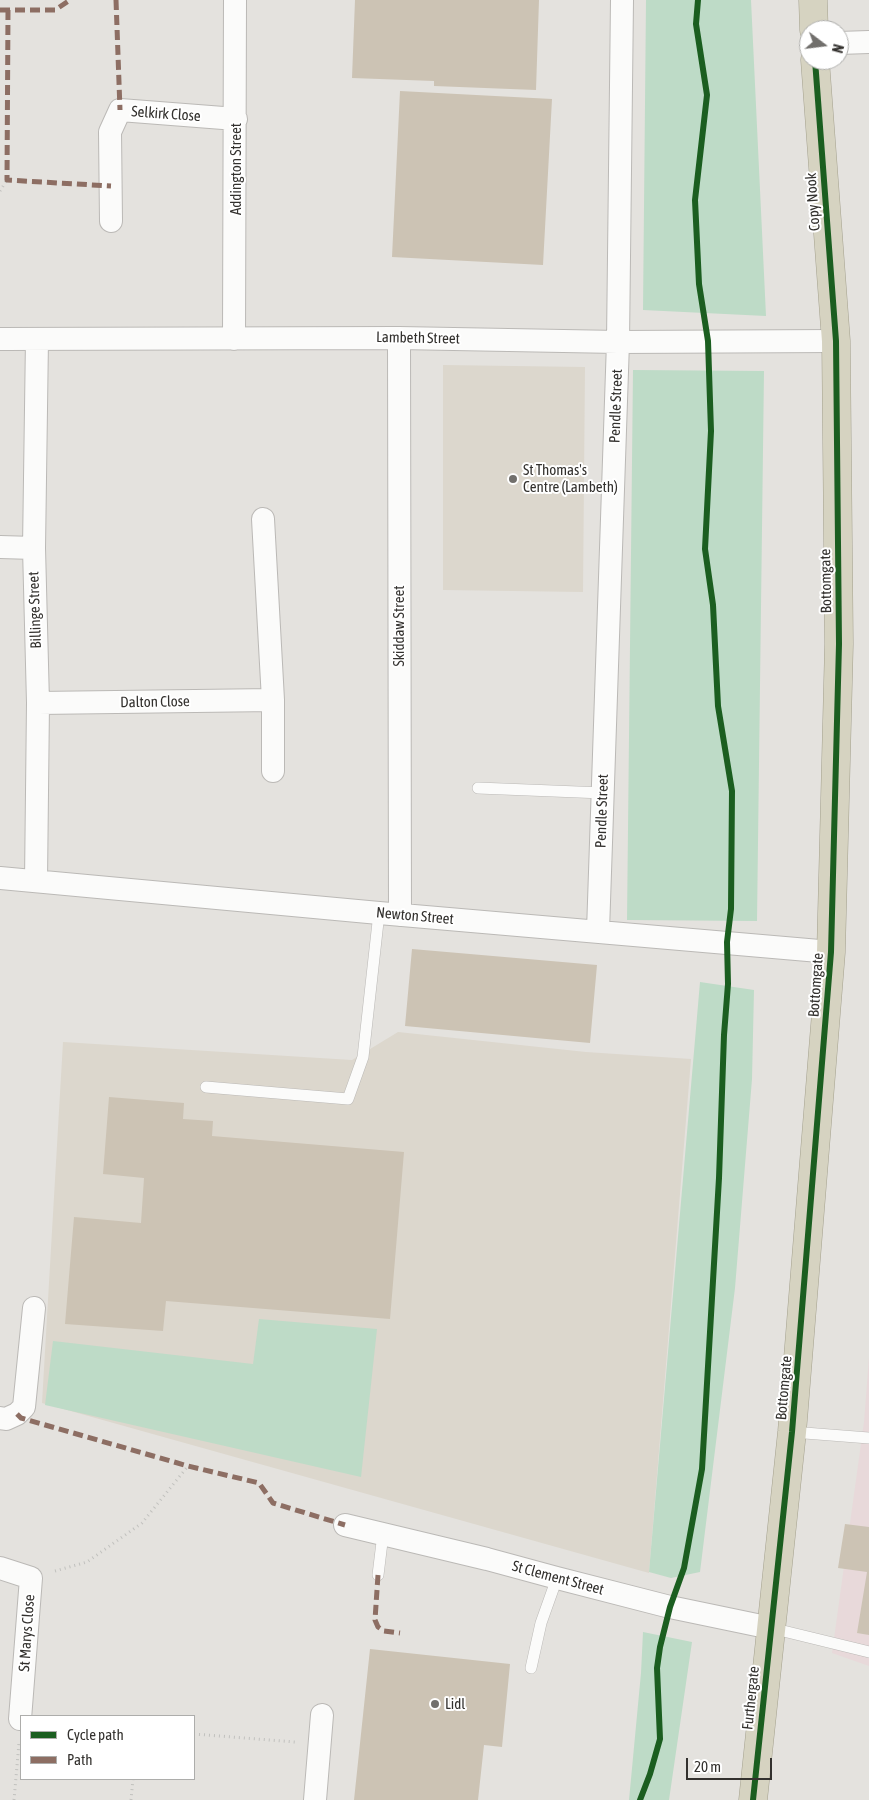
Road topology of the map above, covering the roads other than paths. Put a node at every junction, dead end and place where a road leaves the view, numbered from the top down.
1 (235, 0) edge
2 (622, 0) edge
3 (813, 0) edge
4 (814, 20) edge
5 (869, 42) edge
6 (849, 43) edge
7 (816, 70) edge
8 (236, 119) junction
9 (111, 221) dead end
10 (234, 338) junction
11 (399, 338) junction
12 (0, 339) edge
13 (37, 339) junction
14 (836, 341) junction
15 (618, 342) junction
16 (262, 519) dead end
17 (0, 547) edge
18 (34, 548) junction
19 (273, 700) junction
20 (38, 703) junction
21 (273, 771) dead end
22 (478, 788) dead end
23 (603, 793) junction
24 (0, 878) edge
25 (36, 881) junction
26 (390, 914) junction
27 (598, 931) junction
28 (831, 952) junction
29 (206, 1086) dead end
30 (34, 1308) dead end
31 (0, 1418) edge
32 (792, 1432) junction
33 (869, 1438) edge
34 (345, 1525) dead end
35 (383, 1534) junction
36 (0, 1568) edge
37 (378, 1575) dead end
38 (557, 1578) junction
39 (771, 1628) junction
40 (869, 1652) edge
41 (531, 1668) dead end
42 (20, 1715) edge
43 (322, 1715) dead end
44 (315, 1800) edge
45 (753, 1800) edge

1 - 8 street, Addington Street
2 - 15 street, Pendle Street
3 - 4 highway
5 - 6 street
7 - 14 highway, Copy Nook
8 - 9 street, Selkirk Close
8 - 10 street, Addington Street
10 - 11 street, Lambeth Street
10 - 13 street, Lambeth Street
11 - 15 street, Lambeth Street
11 - 26 street, Skiddaw Street
12 - 13 street, Lambeth Street
13 - 18 street, Billinge Street
14 - 15 street, Lambeth Street
14 - 28 highway, Bottomgate
15 - 23 street, Pendle Street
16 - 19 street
17 - 18 street
18 - 20 street, Billinge Street
19 - 20 street, Dalton Close
19 - 21 street
20 - 25 street, Billinge Street
22 - 23 lane
23 - 27 street, Pendle Street
24 - 25 street, Newton Street
25 - 26 street, Newton Street
26 - 27 street, Newton Street
26 - 29 lane
27 - 28 street, Newton Street
28 - 32 highway, Bottomgate
30 - 31 street
32 - 33 lane
32 - 39 highway, Bottomgate
34 - 35 street, St Clement Street
35 - 37 lane
35 - 38 street, St Clement Street
36 - 42 street, St Marys Close
38 - 39 street, St Clement Street
38 - 41 lane
39 - 40 lane
39 - 45 highway, Furthergate
43 - 44 street

